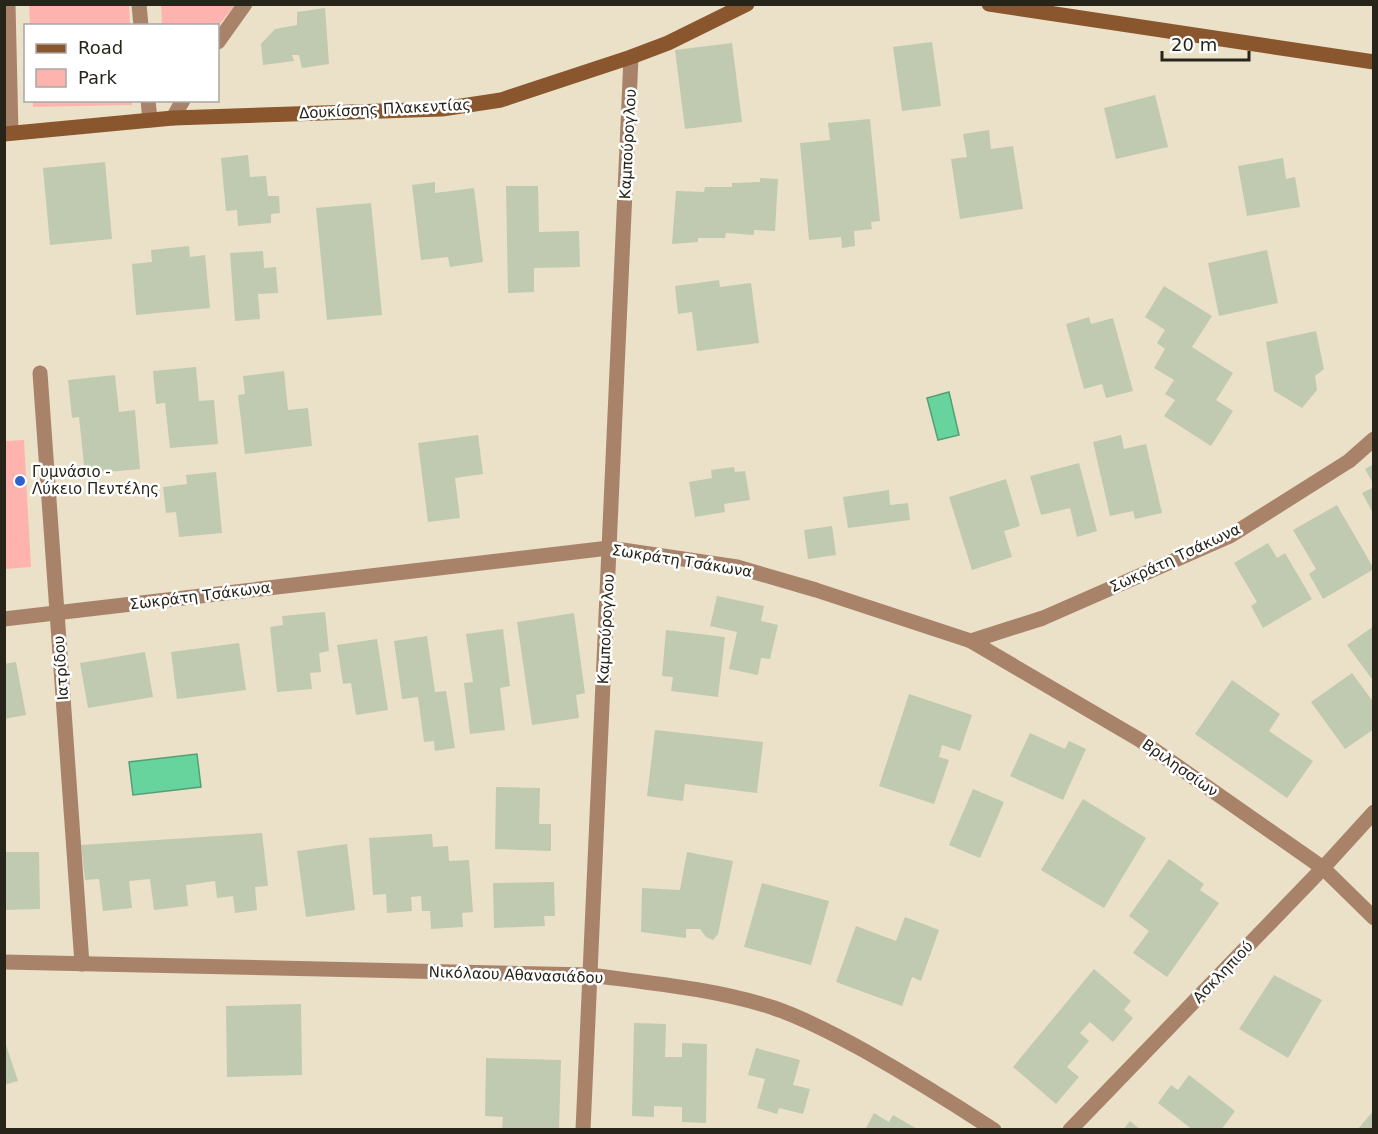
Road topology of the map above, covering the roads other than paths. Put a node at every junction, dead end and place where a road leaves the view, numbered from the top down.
1 (8, 4) edge
2 (139, 4) edge
3 (245, 4) edge
4 (747, 4) edge
5 (989, 4) edge
6 (141, 24) edge
7 (219, 41) edge
8 (632, 57) junction
9 (1374, 62) edge
10 (148, 102) edge
11 (182, 102) edge
12 (173, 118) junction
13 (150, 120) junction
14 (8, 134) edge
15 (40, 373) dead end
16 (1374, 439) edge
17 (609, 548) junction
18 (57, 613) junction
19 (4, 619) edge
20 (971, 641) junction
21 (1374, 812) edge
22 (1323, 868) junction
23 (1374, 918) edge
24 (4, 962) edge
25 (82, 964) junction
26 (590, 975) junction
27 (583, 1130) edge
28 (994, 1130) edge
29 (1070, 1130) edge

1 - 14 street
2 - 6 street
3 - 7 street
4 - 8 main road, Δουκίσσης Πλακεντίας
5 - 9 main road
8 - 12 main road, Δουκίσσης Πλακεντίας
8 - 17 street, Καμπούρογλου
10 - 13 street
11 - 12 street
12 - 13 main road, Δουκίσσης Πλακεντίας
13 - 14 main road, Δουκίσσης Πλακεντίας
15 - 18 street, Ιατρίδου
16 - 20 street, Σωκράτη Τσάκωνα
17 - 18 street, Σωκράτη Τσάκωνα
17 - 20 street, Σωκράτη Τσάκωνα
17 - 26 street, Καμπούρογλου
18 - 19 street, Σωκράτη Τσάκωνα
18 - 25 street, Ιατρίδου
20 - 22 street, Βριλησσίων
21 - 22 street, Ασκληπιού
22 - 23 street, Βριλησσίων
22 - 29 street, Ασκληπιού
24 - 25 street, Νικόλαου Αθανασιάδου
25 - 26 street, Νικόλαου Αθανασιάδου
26 - 27 street, Καμπούρογλου
26 - 28 street, Νικόλαου Αθανασιάδου

